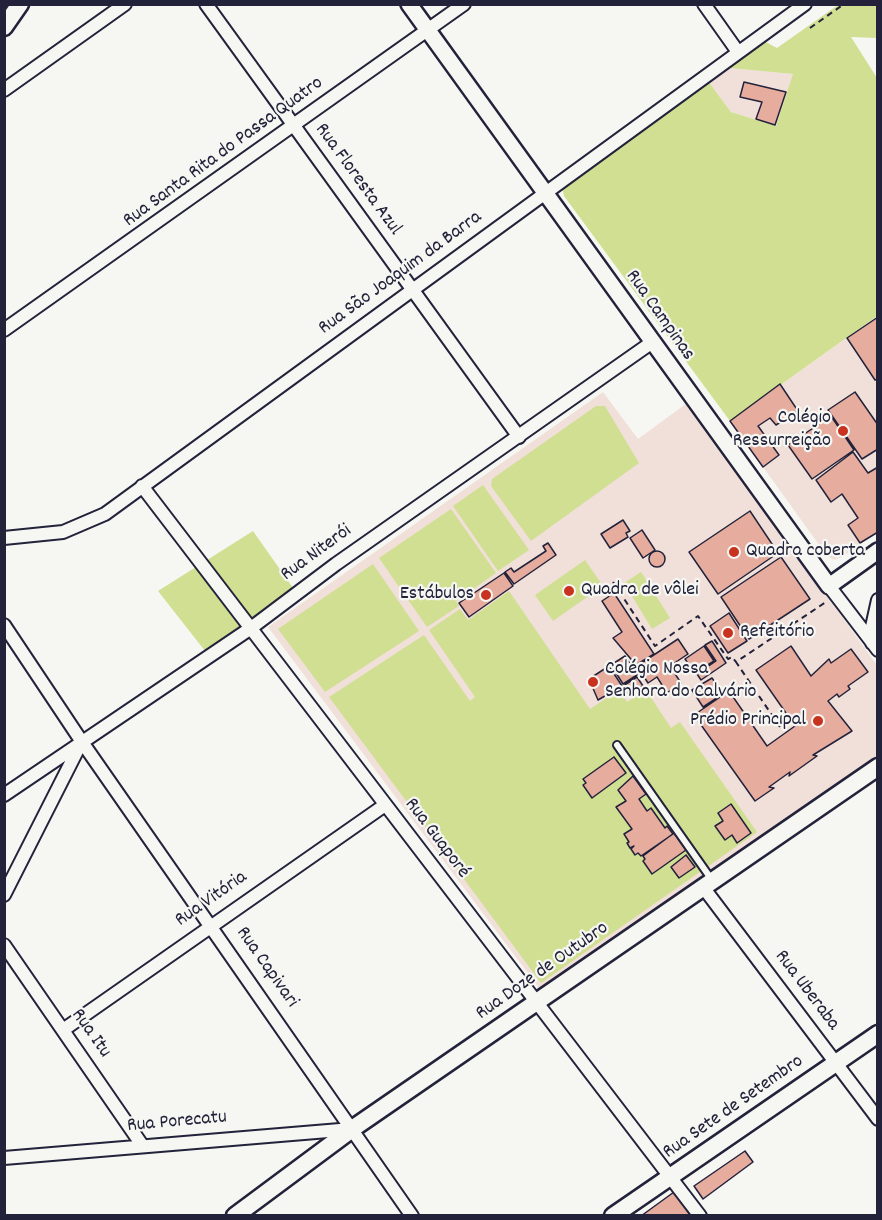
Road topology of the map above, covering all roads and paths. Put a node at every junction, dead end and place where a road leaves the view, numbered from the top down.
1 (20, 4) edge
2 (125, 4) edge
3 (206, 4) edge
4 (409, 4) edge
5 (464, 4) edge
6 (704, 4) edge
7 (805, 4) edge
8 (844, 4) edge
9 (4, 27) edge
10 (810, 28) dead end
11 (428, 30) junction
12 (738, 52) junction
13 (4, 90) edge
14 (293, 127) junction
15 (547, 193) junction
16 (413, 289) junction
17 (4, 330) edge
18 (651, 343) junction
19 (519, 437) junction
20 (142, 486) junction
21 (4, 538) edge
22 (878, 552) edge
23 (613, 582) dead end
24 (832, 590) junction
25 (878, 600) edge
26 (4, 625) edge
27 (250, 628) junction
28 (875, 647) edge
29 (736, 662) junction
30 (780, 727) dead end
31 (82, 742) junction
32 (617, 745) dead end
33 (878, 766) edge
34 (4, 795) edge
35 (386, 805) junction
36 (708, 884) junction
37 (4, 895) edge
38 (213, 926) junction
39 (4, 945) edge
40 (536, 1002) junction
41 (63, 1030) junction
42 (878, 1034) edge
43 (836, 1063) junction
44 (878, 1119) edge
45 (352, 1129) junction
46 (142, 1145) junction
47 (4, 1158) edge
48 (670, 1177) junction
49 (235, 1215) edge
50 (412, 1215) edge
51 (613, 1215) edge
52 (699, 1215) edge

1 - 9 main road
2 - 13 street
3 - 14 street, Rua Floresta Azul
4 - 11 street, Rua Campinas
5 - 11 street, Rua Santa Rita do Passa Quatro
6 - 12 street
7 - 12 street, Rua São Joaquim da Barra
8 - 10 path
11 - 14 street, Rua Santa Rita do Passa Quatro
11 - 15 street, Rua Campinas
12 - 15 street, Rua São Joaquim da Barra
14 - 16 street, Rua Floresta Azul
14 - 17 street, Rua Santa Rita do Passa Quatro
15 - 16 street, Rua São Joaquim da Barra
15 - 18 street, Rua Campinas
16 - 19 street, Rua Floresta Azul
16 - 20 street, Rua São Joaquim da Barra
18 - 19 street, Rua Niterói
18 - 24 street, Rua Campinas
19 - 27 street, Rua Niterói
20 - 21 street, Rua São Joaquim da Barra
20 - 27 street, Rua Guaporé
22 - 24 street
23 - 29 path
24 - 28 street, Rua Campinas
24 - 29 path
25 - 28 street
26 - 31 street, Rua Capivari
27 - 31 street, Rua Niterói
27 - 35 street, Rua Guaporé
29 - 30 path
31 - 34 street, Rua Niterói
31 - 37 street
31 - 38 street, Rua Capivari
32 - 36 lane
33 - 36 main road, Rua Doze de Outubro
35 - 38 street, Rua Vitória
35 - 40 street, Rua Guaporé
36 - 40 main road, Rua Doze de Outubro
36 - 43 street, Rua Uberaba
38 - 41 street, Rua Vitória
38 - 45 street, Rua Capivari
39 - 41 street, Rua Itu
40 - 45 main road, Rua Doze de Outubro
40 - 48 street, Rua Guaporé
41 - 46 street, Rua Itu
42 - 43 main road, Rua Sete de Setembro
43 - 44 street, Rua Uberaba
43 - 48 main road, Rua Sete de Setembro
45 - 46 street, Rua Porecatu
45 - 49 main road, Rua Doze de Outubro
45 - 50 street, Rua Capivari
46 - 47 street, Rua Porecatu
48 - 51 main road, Rua Sete de Setembro
48 - 52 street, Rua Guaporé

